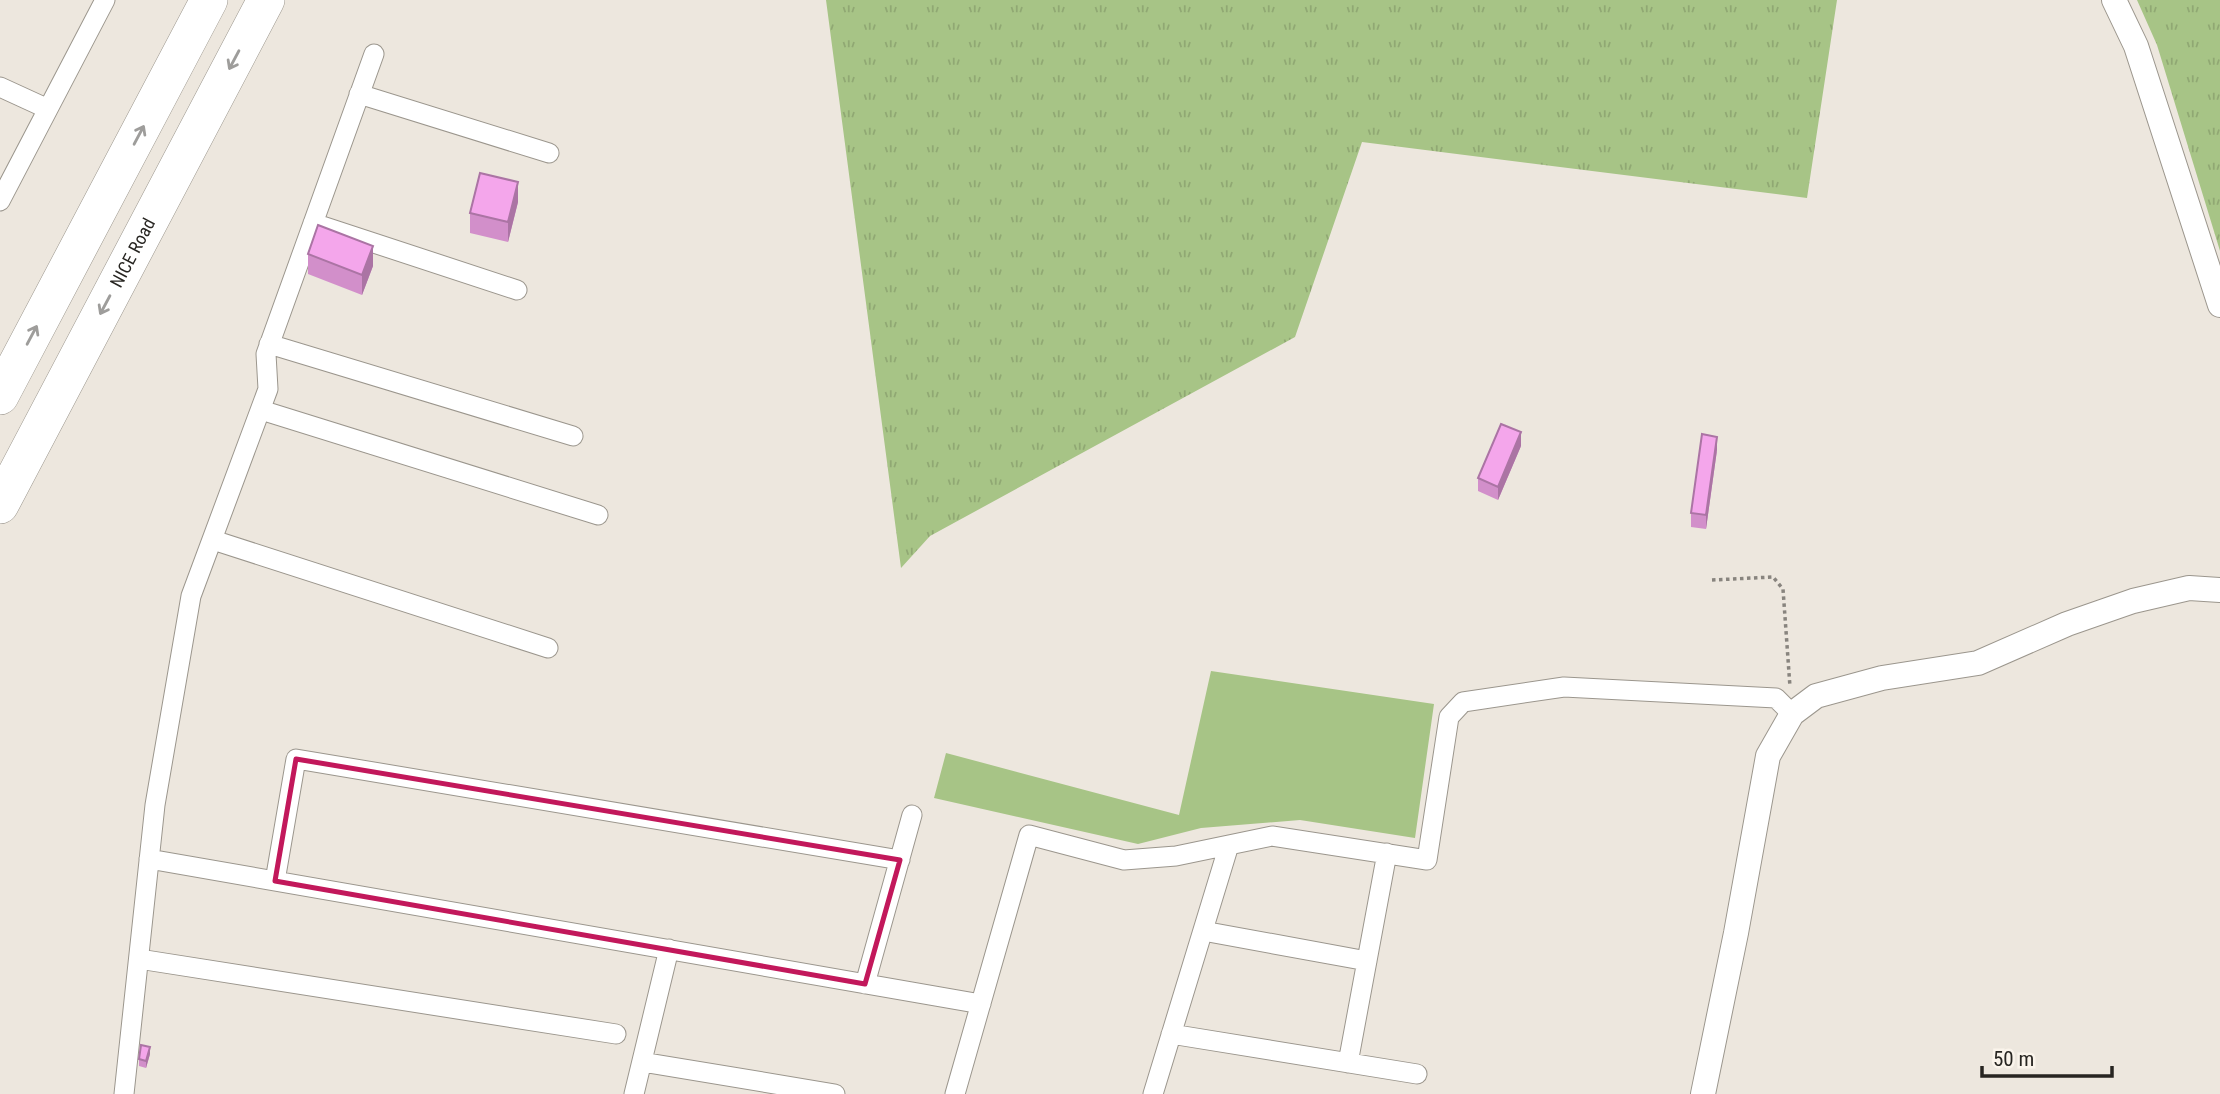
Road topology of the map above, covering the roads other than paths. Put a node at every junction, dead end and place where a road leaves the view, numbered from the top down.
1 (105, 0) edge
2 (209, 0) edge
3 (266, 0) edge
4 (2114, 0) edge
5 (374, 54) dead end
6 (0, 88) edge
7 (359, 94) junction
8 (48, 109) junction
9 (549, 153) dead end
10 (0, 201) edge
11 (313, 223) junction
12 (517, 290) dead end
13 (2220, 305) edge
14 (269, 344) junction
15 (0, 396) edge
16 (261, 410) junction
17 (573, 436) dead end
18 (0, 505) edge
19 (598, 515) dead end
20 (213, 540) junction
21 (2220, 590) edge
22 (548, 648) dead end
23 (1792, 714) junction
24 (912, 815) dead end
25 (1229, 845) junction
26 (1387, 853) junction
27 (149, 859) junction
28 (900, 860) junction
29 (275, 881) junction
30 (1203, 930) junction
31 (669, 949) junction
32 (139, 960) junction
33 (1367, 961) junction
34 (864, 984) junction
35 (981, 1004) junction
36 (616, 1034) dead end
37 (1171, 1034) junction
38 (642, 1062) junction
39 (1348, 1063) junction
40 (1417, 1074) dead end
41 (124, 1094) edge
42 (634, 1094) edge
43 (835, 1094) edge
44 (956, 1094) edge
45 (1153, 1094) edge
46 (1703, 1094) edge

1 - 8 street
15 -> 2 highway
3 -> 18 highway, NICE Road
4 - 13 street
5 - 7 street
6 - 8 street
7 - 9 street
7 - 11 street
8 - 10 street
11 - 12 street
11 - 14 street
14 - 16 street
14 - 17 street
16 - 19 street
16 - 20 street
20 - 22 street
20 - 27 street
21 - 23 street
23 - 26 street
23 - 46 street
24 - 28 street
25 - 26 street
25 - 30 street
25 - 35 street
26 - 33 street
27 - 29 street
27 - 32 street
28 - 29 street
28 - 34 street
29 - 31 street
30 - 33 street
30 - 37 street
31 - 34 street
31 - 38 street
32 - 36 street
32 - 41 street
33 - 39 street
34 - 35 street
35 - 44 street
37 - 39 street
37 - 45 street
38 - 42 street
38 - 43 street
39 - 40 street

